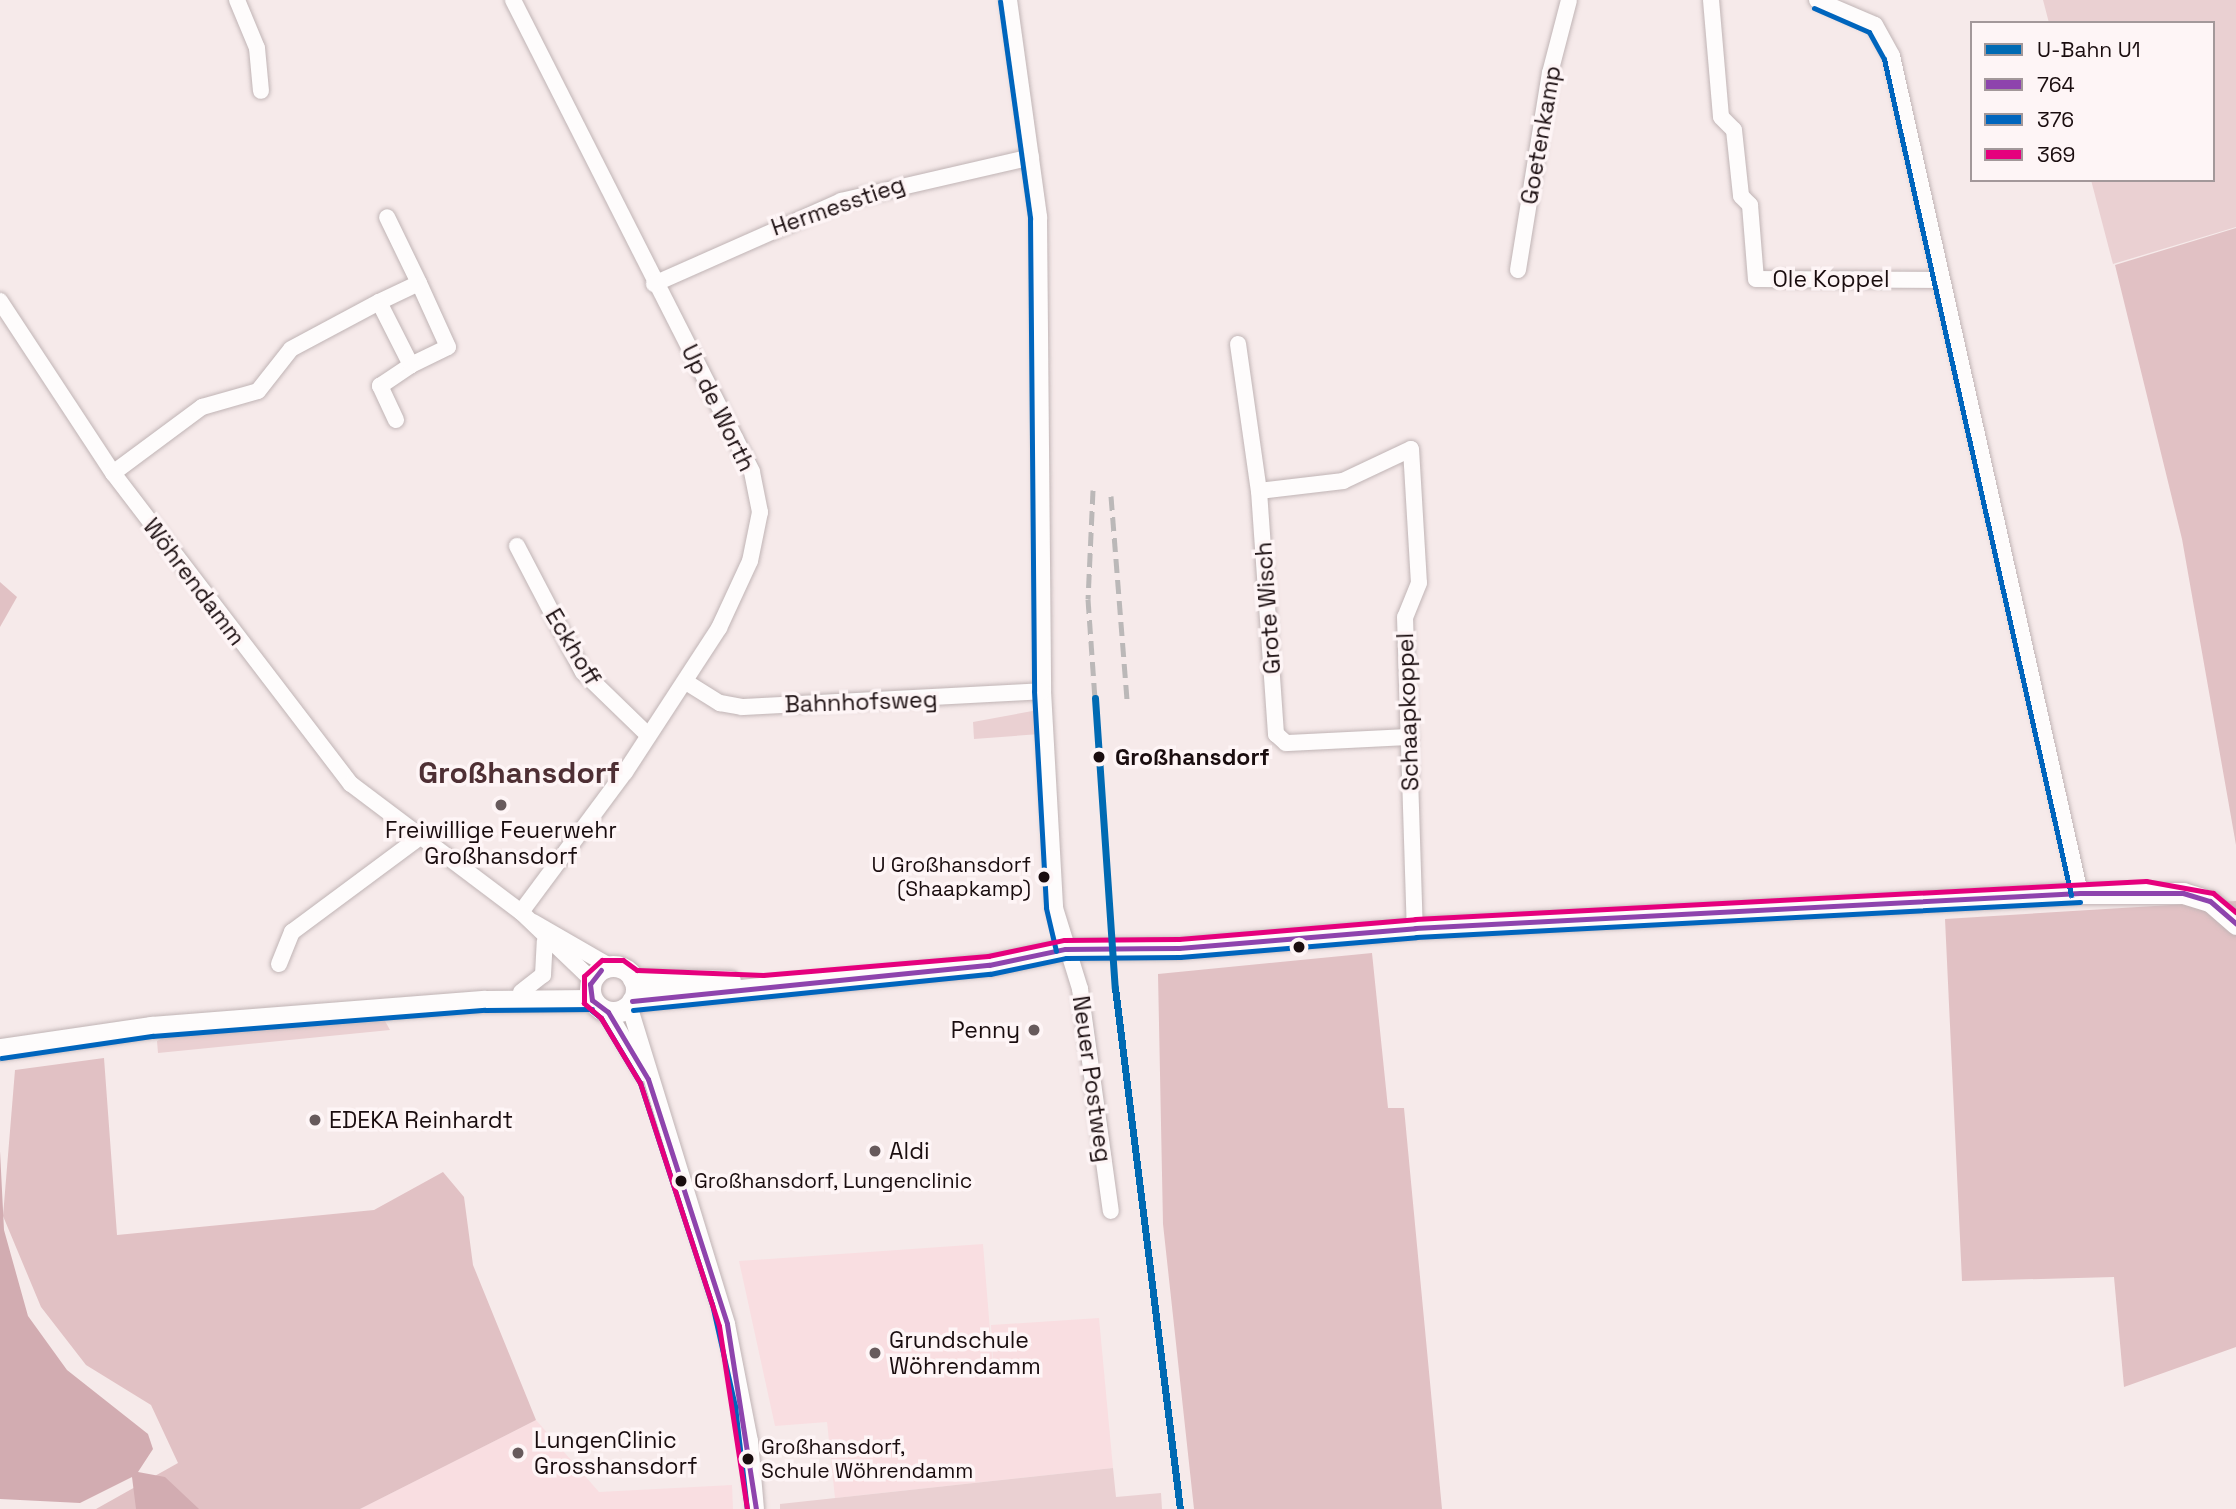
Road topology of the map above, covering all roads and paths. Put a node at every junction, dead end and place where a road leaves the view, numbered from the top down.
1 (237, 0) edge
2 (513, 0) edge
3 (1009, 0) edge
4 (1569, 0) edge
5 (1711, 0) edge
6 (1817, 0) edge
7 (261, 91) dead end
8 (1031, 157) junction
9 (387, 217) dead end
10 (1518, 270) dead end
11 (1942, 280) junction
12 (419, 283) junction
13 (654, 284) junction
14 (0, 301) edge
15 (379, 302) junction
16 (1238, 344) dead end
17 (411, 365) junction
18 (396, 419) dead end
19 (113, 473) junction
20 (1259, 491) junction
21 (517, 545) dead end
22 (686, 682) junction
23 (1043, 691) junction
24 (647, 734) junction
25 (1410, 737) junction
26 (417, 839) junction
27 (2080, 893) junction
28 (527, 917) junction
29 (2236, 924) edge
30 (1415, 928) junction
31 (545, 942) junction
32 (1065, 949) junction
33 (279, 964) dead end
34 (611, 967) junction
35 (633, 979) junction
36 (763, 984) junction
37 (521, 992) junction
38 (596, 994) junction
39 (485, 1001) junction
40 (631, 1003) junction
41 (0, 1049) edge
42 (648, 1079) junction
43 (1111, 1211) dead end
44 (756, 1509) edge

1 - 7 street
2 - 13 street, Up de Worth
3 - 8 street, Neuer Postweg
4 - 10 street, Goetenkamp
5 - 11 street, Ole Koppel
6 - 11 street
8 - 13 street, Hermesstieg
8 - 23 street, Neuer Postweg
9 - 12 street
11 - 27 street
12 - 15 street
12 - 17 street
13 - 22 street, Up de Worth
14 - 19 street, Wöhrendamm
15 - 17 street
15 - 19 street
16 - 20 street, Grote Wisch
17 - 18 street
19 - 26 street, Wöhrendamm
20 - 25 street, Grote Wisch
20 - 25 street, Schaapkoppel
21 - 24 street, Eckhoff
22 - 23 street, Bahnhofsweg
22 - 24 street, Up de Worth
23 - 32 street, Neuer Postweg
24 - 28 street, Up de Worth
25 - 30 street, Schaapkoppel
26 - 28 street, Wöhrendamm
26 - 33 street
27 - 29 main road
27 - 30 main road
28 - 31 street, Wöhrendamm
28 - 34 street, Wöhrendamm
30 - 32 main road
31 - 37 street
31 - 38 street, Wöhrendamm
32 - 36 main road
32 - 43 street, Neuer Postweg
34 - 35 main road, Wöhrendamm
34 - 38 main road
35 - 36 main road
35 - 40 main road, Wöhrendamm
36 - 40 main road
37 - 38 main road
37 - 39 main road
38 - 39 main road
38 - 40 main road
38 - 42 street, Wöhrendamm
39 - 41 main road
40 - 42 street, Wöhrendamm
42 - 44 street, Wöhrendamm

